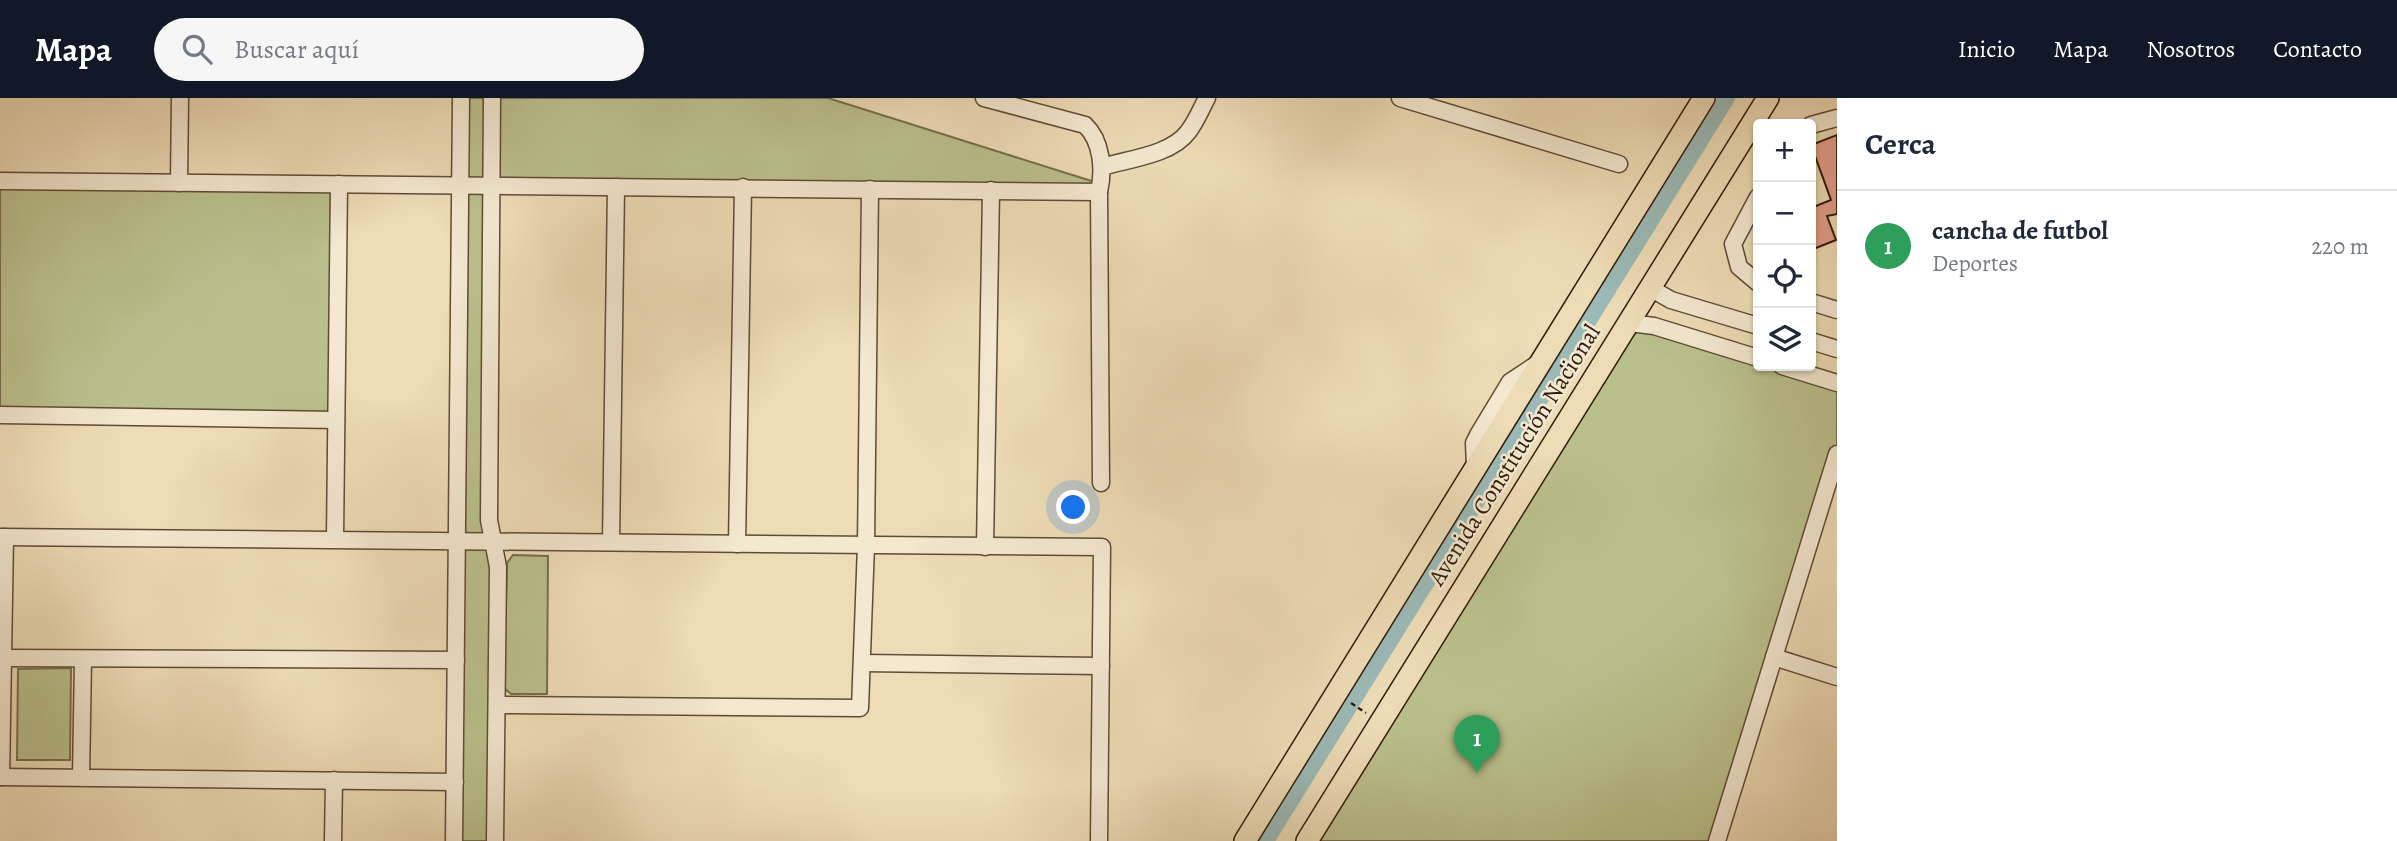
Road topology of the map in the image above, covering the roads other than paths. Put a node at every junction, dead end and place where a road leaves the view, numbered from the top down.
1 (180, 98) edge
2 (461, 98) edge
3 (492, 98) edge
4 (984, 98) edge
5 (1207, 98) edge
6 (1400, 98) edge
7 (1704, 98) edge
8 (1768, 98) edge
9 (1837, 118) edge
10 (1816, 124) edge
11 (1619, 164) dead end
12 (1102, 167) junction
13 (0, 181) edge
14 (179, 183) junction
15 (338, 184) junction
16 (490, 185) junction
17 (461, 186) junction
18 (616, 187) junction
19 (743, 187) junction
20 (870, 189) junction
21 (991, 190) junction
22 (1099, 192) junction
23 (1753, 206) edge
24 (1753, 279) edge
25 (1650, 288) junction
26 (1816, 304) edge
27 (1837, 310) edge
28 (1629, 323) junction
29 (1753, 325) edge
30 (1816, 342) edge
31 (1837, 348) edge
32 (1753, 356) edge
33 (1798, 371) edge
34 (1837, 383) edge
35 (0, 415) edge
36 (336, 419) junction
37 (1837, 454) edge
38 (1101, 483) dead end
39 (3, 537) edge
40 (335, 538) junction
41 (457, 539) junction
42 (493, 541) junction
43 (611, 542) junction
44 (737, 544) junction
45 (866, 545) junction
46 (985, 547) junction
47 (1774, 657) junction
48 (4, 658) junction
49 (83, 659) junction
50 (456, 660) junction
51 (863, 663) junction
52 (1101, 666) junction
53 (1837, 677) edge
54 (497, 705) junction
55 (1, 777) edge
56 (81, 777) junction
57 (334, 780) junction
58 (455, 782) junction
59 (333, 841) edge
60 (454, 841) edge
61 (495, 841) edge
62 (1099, 841) edge
63 (1245, 841) edge
64 (1307, 841) edge
65 (1717, 841) edge

1 - 14 street
2 - 17 street
3 - 16 street
4 - 12 street
5 - 12 street
6 - 11 street
7 - 63 main road, Avenida Constitución Nacional
8 - 25 main road, Avenida Constitución Nacional
9 - 10 street
12 - 22 street
13 - 14 street
14 - 15 street
15 - 17 street
15 - 36 street
16 - 17 street
16 - 18 street
16 - 42 street
17 - 41 street
18 - 19 street
18 - 43 street
19 - 20 street
19 - 44 street
20 - 21 street
20 - 45 street
21 - 22 street
21 - 46 street
22 - 38 street
23 - 24 street
25 - 28 main road, Avenida Constitución Nacional
25 - 29 street
26 - 27 street
28 - 32 street
28 - 64 main road, Avenida Constitución Nacional
30 - 31 street
33 - 34 street
35 - 36 street
36 - 40 street
37 - 47 street
39 - 40 street
39 - 48 street
40 - 41 street
41 - 42 street
41 - 50 street
42 - 43 street
42 - 54 street
43 - 44 street
44 - 45 street
45 - 46 street
45 - 51 street
46 - 52 street
47 - 53 street
47 - 65 street
48 - 49 street
48 - 55 street
49 - 50 street
49 - 56 street
50 - 58 street
51 - 52 street
51 - 54 street
52 - 62 street
54 - 61 street
55 - 56 street
56 - 57 street
57 - 58 street
57 - 59 street
58 - 60 street

